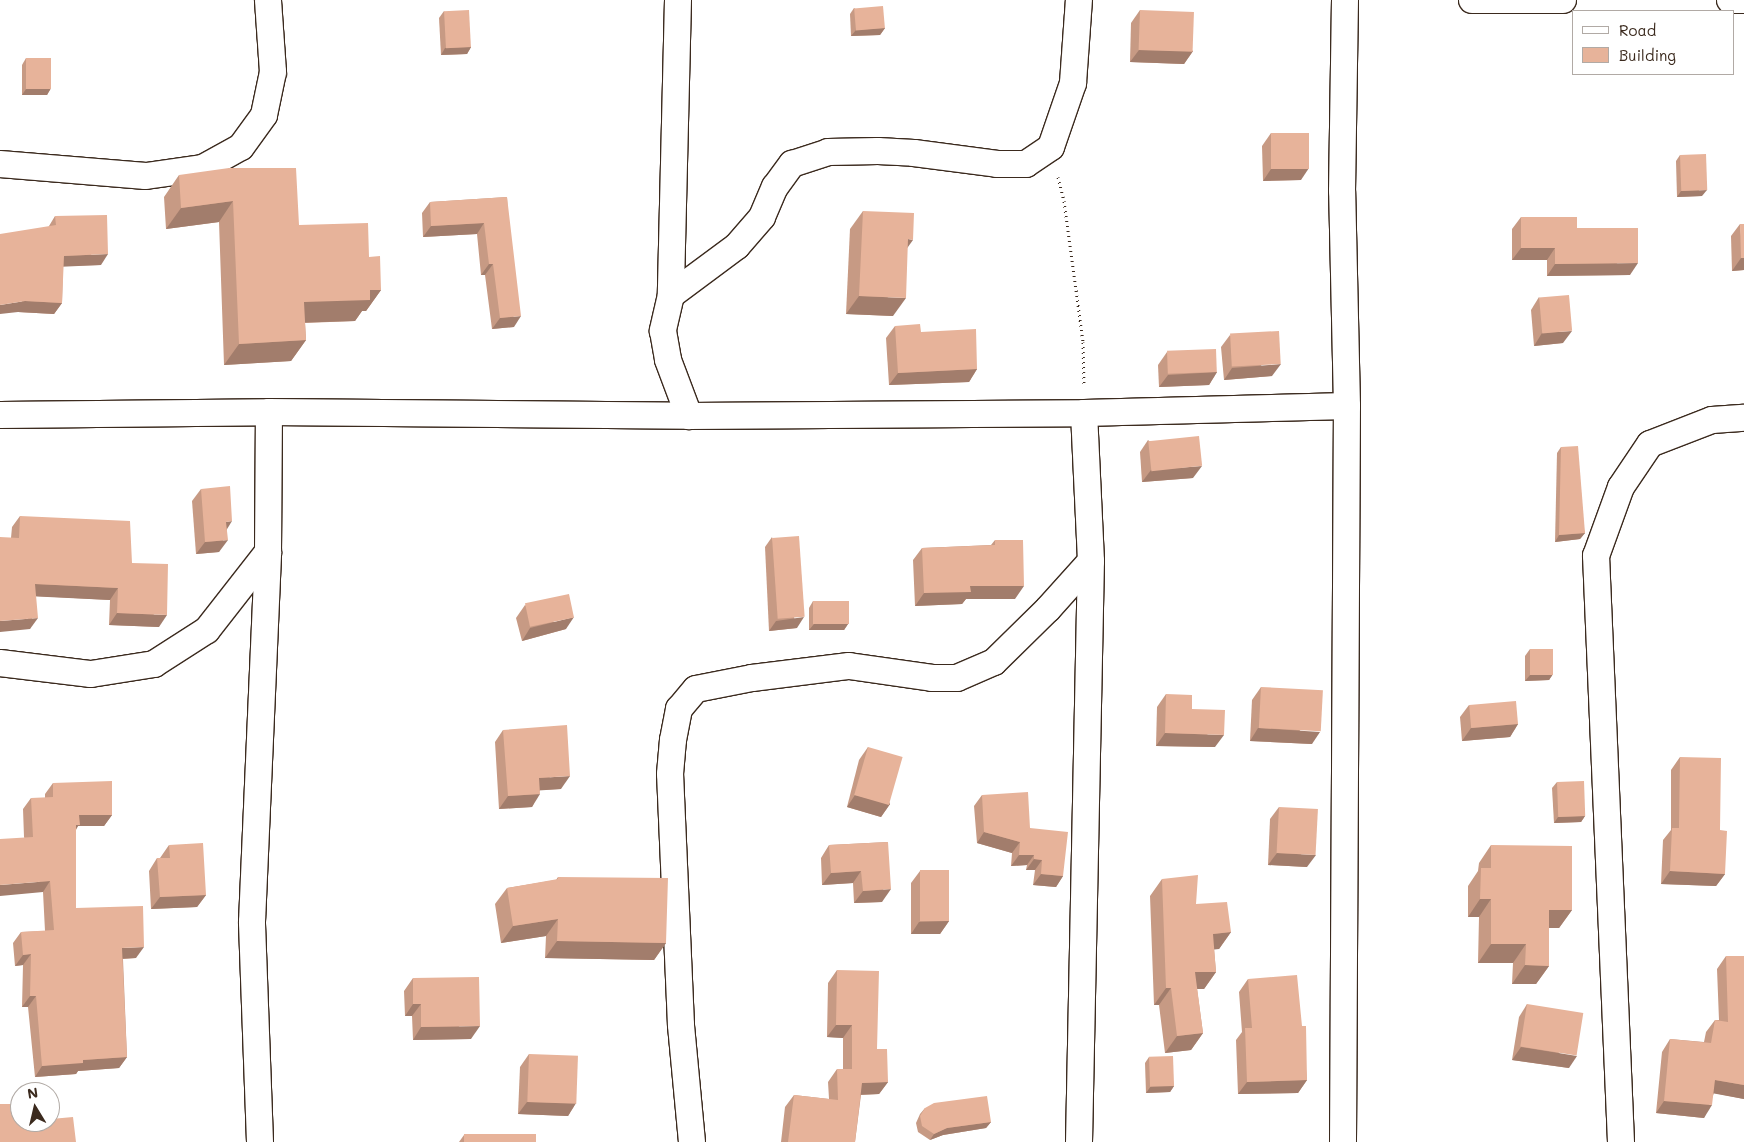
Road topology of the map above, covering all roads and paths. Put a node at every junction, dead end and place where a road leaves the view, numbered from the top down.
1 (268, 0) edge
2 (678, 0) edge
3 (1079, 0) edge
4 (1346, 0) edge
5 (1472, 0) edge
6 (1563, 0) edge
7 (1730, 0) edge
8 (1744, 0) edge
9 (1051, 147) junction
10 (0, 164) edge
11 (671, 295) junction
12 (1347, 406) junction
13 (269, 412) junction
14 (1084, 413) junction
15 (0, 415) edge
16 (689, 416) junction
17 (1744, 418) edge
18 (268, 552) junction
19 (1091, 560) junction
20 (0, 663) edge
21 (260, 1142) edge
22 (692, 1142) edge
23 (1079, 1142) edge
24 (1343, 1142) edge
25 (1621, 1142) edge

1 - 10 street
2 - 11 street
3 - 9 street
4 - 12 street
5 - 6 street
7 - 8 street
9 - 11 street
9 - 14 path
11 - 16 street
12 - 14 street
12 - 24 street
13 - 15 street
13 - 16 street
13 - 18 street
14 - 16 street
14 - 19 street
17 - 25 street
18 - 20 street
18 - 21 street
19 - 22 street
19 - 23 street

